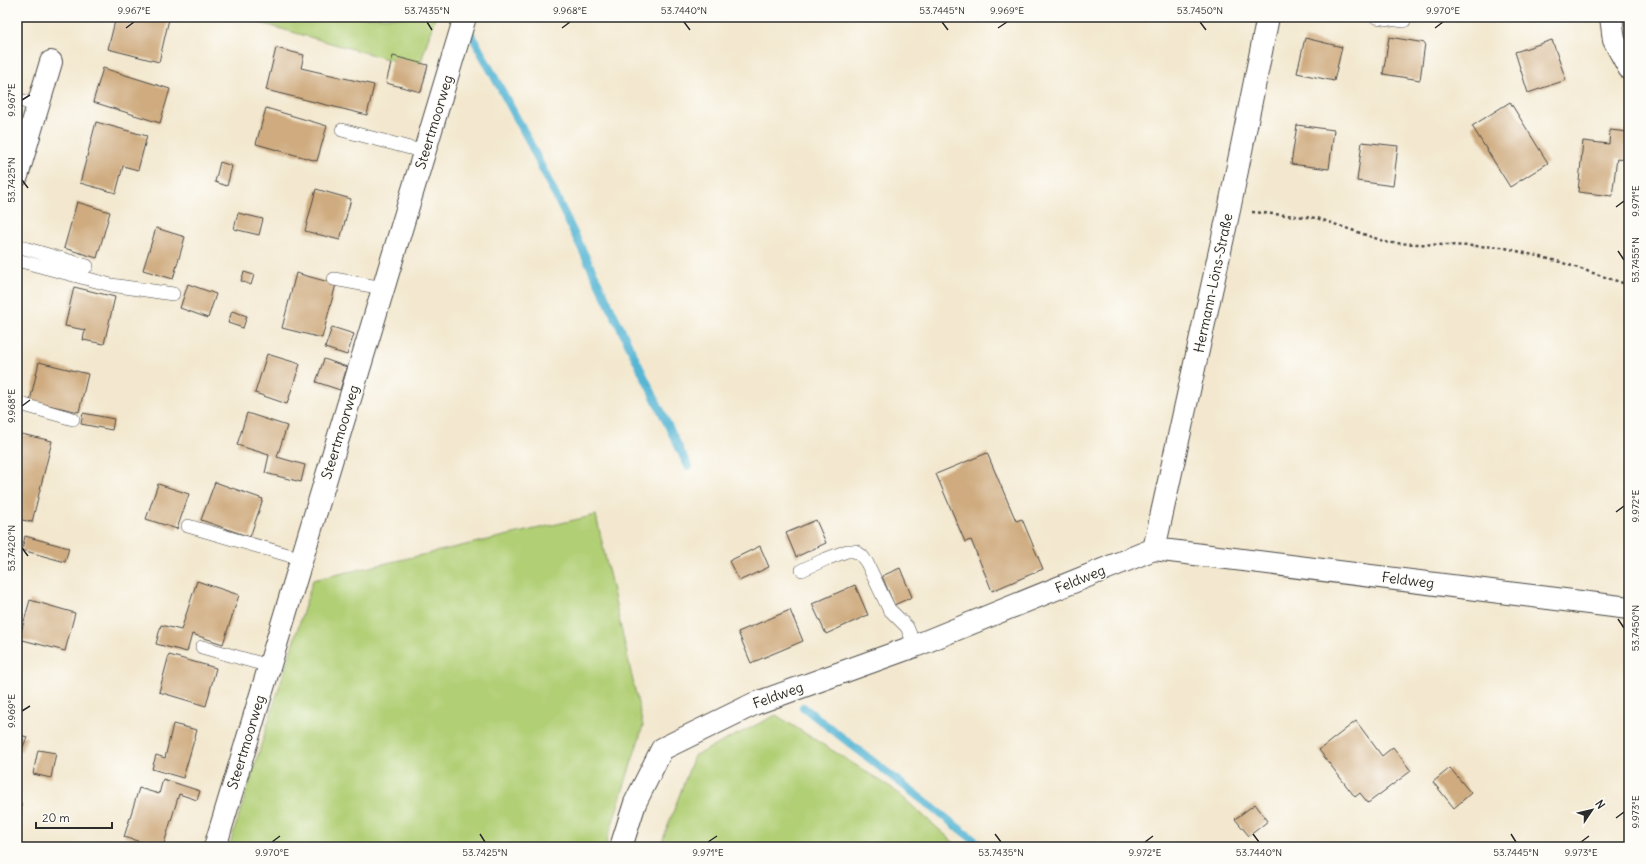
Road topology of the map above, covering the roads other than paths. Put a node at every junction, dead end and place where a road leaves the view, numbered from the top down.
1 (465, 17) edge
2 (1268, 17) edge
3 (1376, 17) edge
4 (1611, 17) edge
5 (1404, 21) dead end
6 (51, 62) dead end
7 (1629, 68) edge
8 (17, 99) edge
9 (38, 106) junction
10 (342, 130) dead end
11 (425, 152) junction
12 (17, 176) edge
13 (17, 246) edge
14 (17, 260) edge
15 (87, 266) dead end
16 (334, 279) dead end
17 (383, 288) junction
18 (173, 294) dead end
19 (17, 403) edge
20 (73, 419) dead end
21 (188, 526) dead end
22 (1154, 549) junction
23 (302, 559) junction
24 (802, 570) dead end
25 (1629, 608) edge
26 (915, 646) junction
27 (202, 647) dead end
28 (269, 666) junction
29 (215, 847) edge
30 (621, 847) edge

1 - 11 street, Steertmoorweg
2 - 22 street, Hermann-Löns-Straße
3 - 5 lane
4 - 7 street
6 - 9 street
8 - 9 lane
9 - 12 street
10 - 11 lane
11 - 17 street, Steertmoorweg
13 - 15 lane
14 - 18 lane
16 - 17 lane
17 - 23 street, Steertmoorweg
19 - 20 lane
21 - 23 lane
22 - 25 street, Feldweg
22 - 26 street, Feldweg
23 - 28 street, Steertmoorweg
24 - 26 lane
26 - 30 street, Feldweg
27 - 28 lane
28 - 29 street, Steertmoorweg

